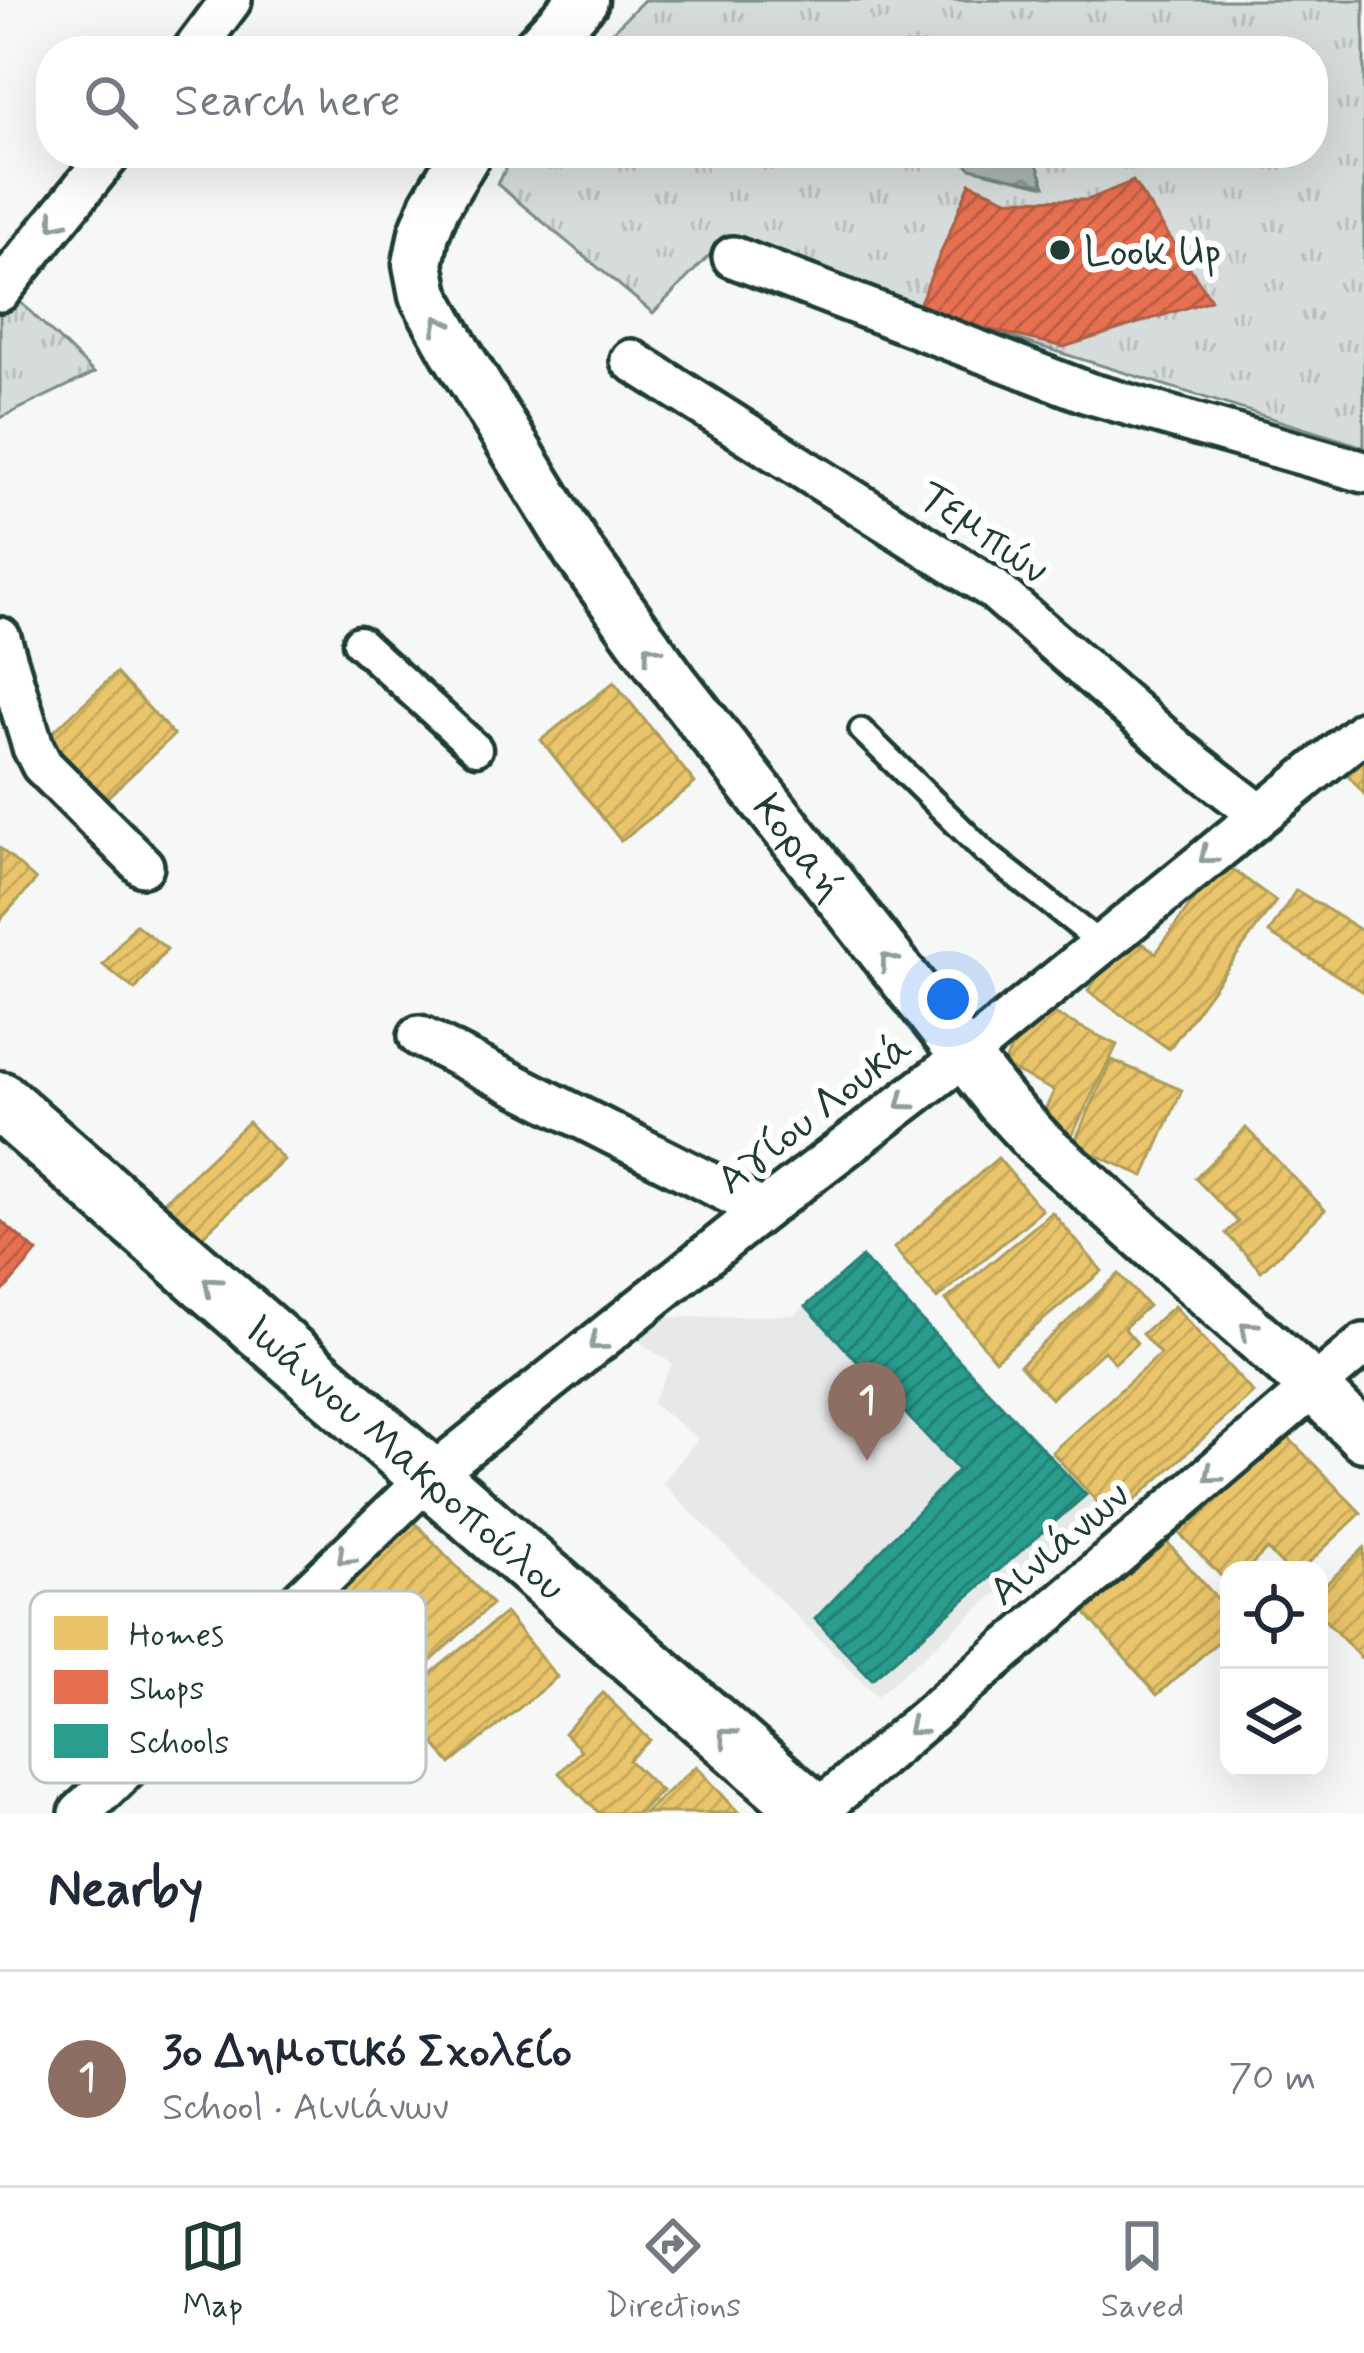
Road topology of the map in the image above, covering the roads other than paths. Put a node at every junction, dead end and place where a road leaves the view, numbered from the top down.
1 (231, 0) edge
2 (583, 0) edge
3 (204, 36) edge
4 (550, 36) edge
5 (100, 168) edge
6 (457, 168) edge
7 (733, 257) dead end
8 (0, 291) edge
9 (631, 360) dead end
10 (1364, 472) edge
11 (0, 638) edge
12 (359, 642) dead end
13 (861, 730) dead end
14 (1364, 731) edge
15 (476, 749) dead end
16 (1259, 814) junction
17 (143, 866) dead end
18 (1100, 943) junction
19 (419, 1036) dead end
20 (962, 1058) junction
21 (0, 1101) edge
22 (763, 1210) junction
23 (1364, 1344) edge
24 (1314, 1387) junction
25 (1364, 1437) edge
26 (430, 1476) junction
27 (311, 1591) edge
28 (111, 1783) edge
29 (80, 1813) edge
30 (814, 1813) edge

1 - 3 street
2 - 4 street
5 -> 8 street
20 -> 6 street, Κοραή
7 - 10 street
9 - 16 street, Τεμπών
11 - 17 street
12 - 15 street
13 - 18 lane
14 - 16 street, Αγίου Λουκά
16 -> 18 street, Αγίου Λουκά
18 - 20 street, Αγίου Λουκά
19 - 22 street
20 -> 22 street, Αγίου Λουκά
24 -> 20 street, Κοραή
26 -> 21 main road, Ιωάννου Μακροπούλου
22 -> 26 street, Αγίου Λουκά
23 - 24 street, Αινιάνων
24 - 25 street, Κοραή
24 -> 30 street, Αινιάνων
26 -> 27 street, Αγίου Λουκά
30 -> 26 main road, Ιωάννου Μακροπούλου
28 -> 29 street, Αγίου Λουκά

